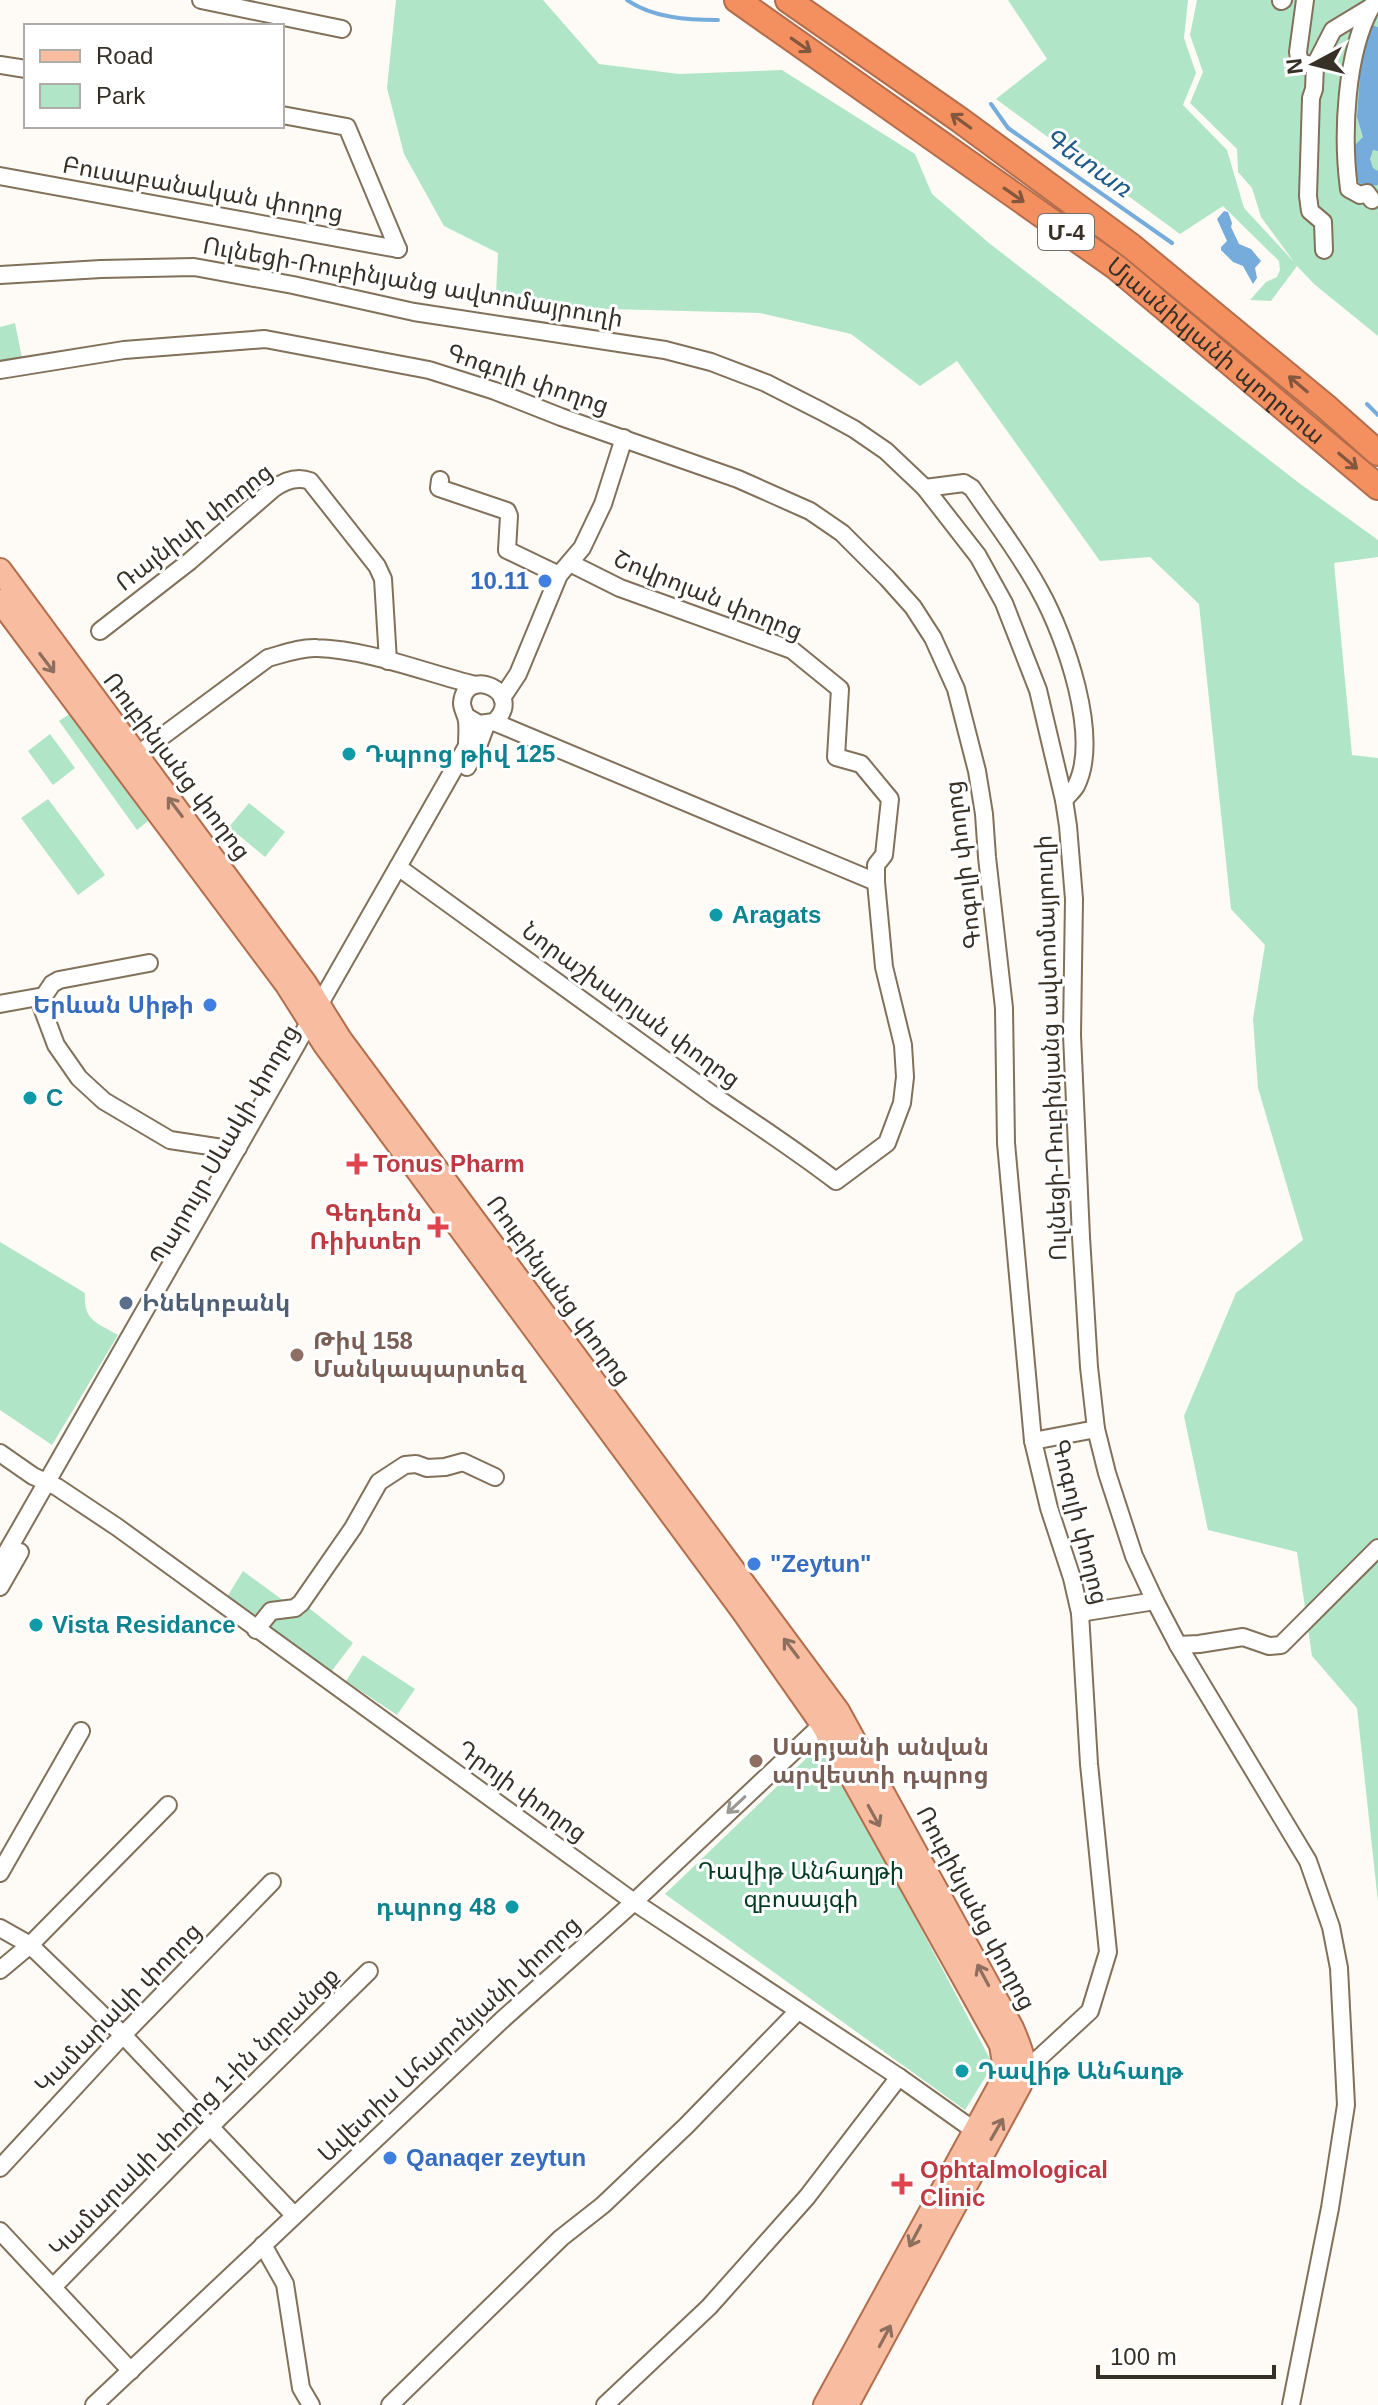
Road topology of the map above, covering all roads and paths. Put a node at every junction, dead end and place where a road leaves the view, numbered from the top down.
1 (201, 0) edge
2 (737, 0) edge
3 (788, 0) edge
4 (1305, 0) edge
5 (1374, 4) edge
6 (342, 29) dead end
7 (0, 65) edge
8 (1315, 65) junction
9 (24, 69) edge
10 (284, 115) edge
11 (0, 176) edge
12 (1373, 194) edge
13 (1324, 250) dead end
14 (0, 275) edge
15 (0, 370) edge
16 (624, 438) junction
17 (1378, 453) edge
18 (440, 480) dead end
19 (1378, 487) edge
20 (925, 488) junction
21 (564, 569) junction
22 (0, 570) edge
23 (0, 601) edge
24 (100, 631) dead end
25 (388, 661) junction
26 (469, 691) junction
27 (495, 709) junction
28 (467, 717) junction
29 (137, 755) junction
30 (1064, 800) junction
31 (402, 870) junction
32 (876, 882) junction
33 (149, 963) dead end
34 (44, 996) junction
35 (0, 1004) edge
36 (318, 1019) junction
37 (238, 1148) junction
38 (836, 1181) joint
39 (1096, 1429) junction
40 (1033, 1441) junction
41 (0, 1444) edge
42 (0, 1453) edge
43 (495, 1477) dead end
44 (52, 1484) junction
45 (1378, 1548) edge
46 (0, 1564) edge
47 (0, 1587) edge
48 (1155, 1601) junction
49 (1080, 1613) junction
50 (256, 1630) junction
51 (1178, 1645) junction
52 (830, 1717) junction
53 (81, 1731) dead end
54 (168, 1805) dead end
55 (0, 1873) edge
56 (272, 1882) dead end
57 (634, 1902) junction
58 (0, 1928) edge
59 (30, 1945) junction
60 (0, 1970) edge
61 (369, 1971) dead end
62 (798, 2011) junction
63 (123, 2035) junction
64 (1015, 2070) junction
65 (899, 2077) junction
66 (211, 2126) junction
67 (975, 2131) junction
68 (0, 2168) edge
69 (294, 2215) junction
70 (0, 2231) edge
71 (263, 2245) junction
72 (53, 2287) junction
73 (131, 2371) junction
74 (94, 2405) edge
75 (311, 2405) edge
76 (390, 2405) edge
77 (605, 2405) edge
78 (825, 2405) edge
79 (847, 2405) edge
80 (1291, 2405) edge

1 - 6 street
2 -> 19 highway, Մյասնիկյանի պողոտա / Մ-4
17 -> 3 highway, Մյասնիկյանի պողոտա / Մ-4
4 - 8 street
5 - 8 street
5 - 12 street
7 - 9 street
8 - 13 street
10 - 11 street, Բուսաբանական փողոց
14 - 20 street, Ուլնեցի-Ռուբինյանց ավտոմայրուղի
15 - 16 street, Գոգոլի փողոց
16 - 21 street
16 - 40 street, Գոգոլի փողոց
18 - 21 street
20 - 30 street, Ուլնեցի-Ռուբինյանց ավտոմայրուղի
20 - 30 street
21 - 27 street
21 - 32 street, Շովրոյան փողոց
22 - 29 main road, Ռուբինյանց փողոց
23 -> 36 main road, Ռուբինյանց փողոց
24 - 25 street, Ռայնիսի փողոց
25 - 26 street
25 - 29 street
26 - 27 street
26 - 28 street, Պարույր Սևակի փողոց
27 - 28 street
27 - 31 street, Պարույր Սևակի փողոց
27 - 32 street
28 - 31 street, Պարույր Սևակի փողոց
36 -> 29 main road, Ռուբինյանց փողոց
30 - 39 street, Ուլնեցի-Ռուբինյանց ավտոմայրուղի
31 - 36 street, Պարույր Սևակի փողոց
31 - 38 street, Նորաշխարյան փողոց
32 - 38 street, Շովրոյան փողոց
33 - 34 street
34 - 35 street
34 - 37 street
36 - 37 street, Պարույր Սևակի փողոց
36 - 44 street, Պարույր Սևակի փողոց
36 - 52 main road, Ռուբինյանց փողոց
37 - 44 street, Պարույր Սևակի փողոց
39 - 40 street
39 - 48 street, Ուլնեցի-Ռուբինյանց ավտոմայրուղի
40 - 49 street, Գոգոլի փողոց
41 - 44 street, Դրոյի փողոց
42 - 44 street, Դրոյի փողոց
43 - 50 street
44 - 46 street, Պարույր Սևակի փողոց
44 - 47 street, Պարույր Սևակի փողոց
44 - 50 street, Դրոյի փողոց
45 - 51 street
48 - 49 street
48 - 51 street, Ուլնեցի-Ռուբինյանց ավտոմայրուղի
49 - 64 street, Գոգոլի փողոց
50 - 57 street, Դրոյի փողոց
51 - 80 street, Ուլնեցի-Ռուբինյանց ավտոմայրուղի
52 -> 57 street, Ավետիս Ահարոնյանի փողոց
52 - 64 main road, Ռուբինյանց փողոց
53 - 55 street
54 - 59 street
56 - 63 street, Կամարակի փողոց
57 - 62 street, Դրոյի փողոց
57 - 69 street, Ավետիս Ահարոնյանի փողոց
58 - 59 street
59 - 60 street
59 - 63 street
61 - 66 street, Կամարակի փողոց 1-ին նրբանցք
62 - 65 street, Դրոյի փողոց
62 - 76 street
63 - 66 street
63 - 68 street, Կամարակի փողոց
64 - 67 main road
79 -> 64 main road
65 - 67 street, Դրոյի փողոց
65 - 77 street
66 - 69 street
66 - 72 street, Կամարակի փողոց 1-ին նրբանցք
67 -> 78 main road
69 - 71 street, Ավետիս Ահարոնյանի փողոց
70 - 72 street
71 - 73 street, Ավետիս Ահարոնյանի փողոց
71 - 75 street
72 - 73 street
73 - 74 street, Ավետիս Ահարոնյանի փողոց

